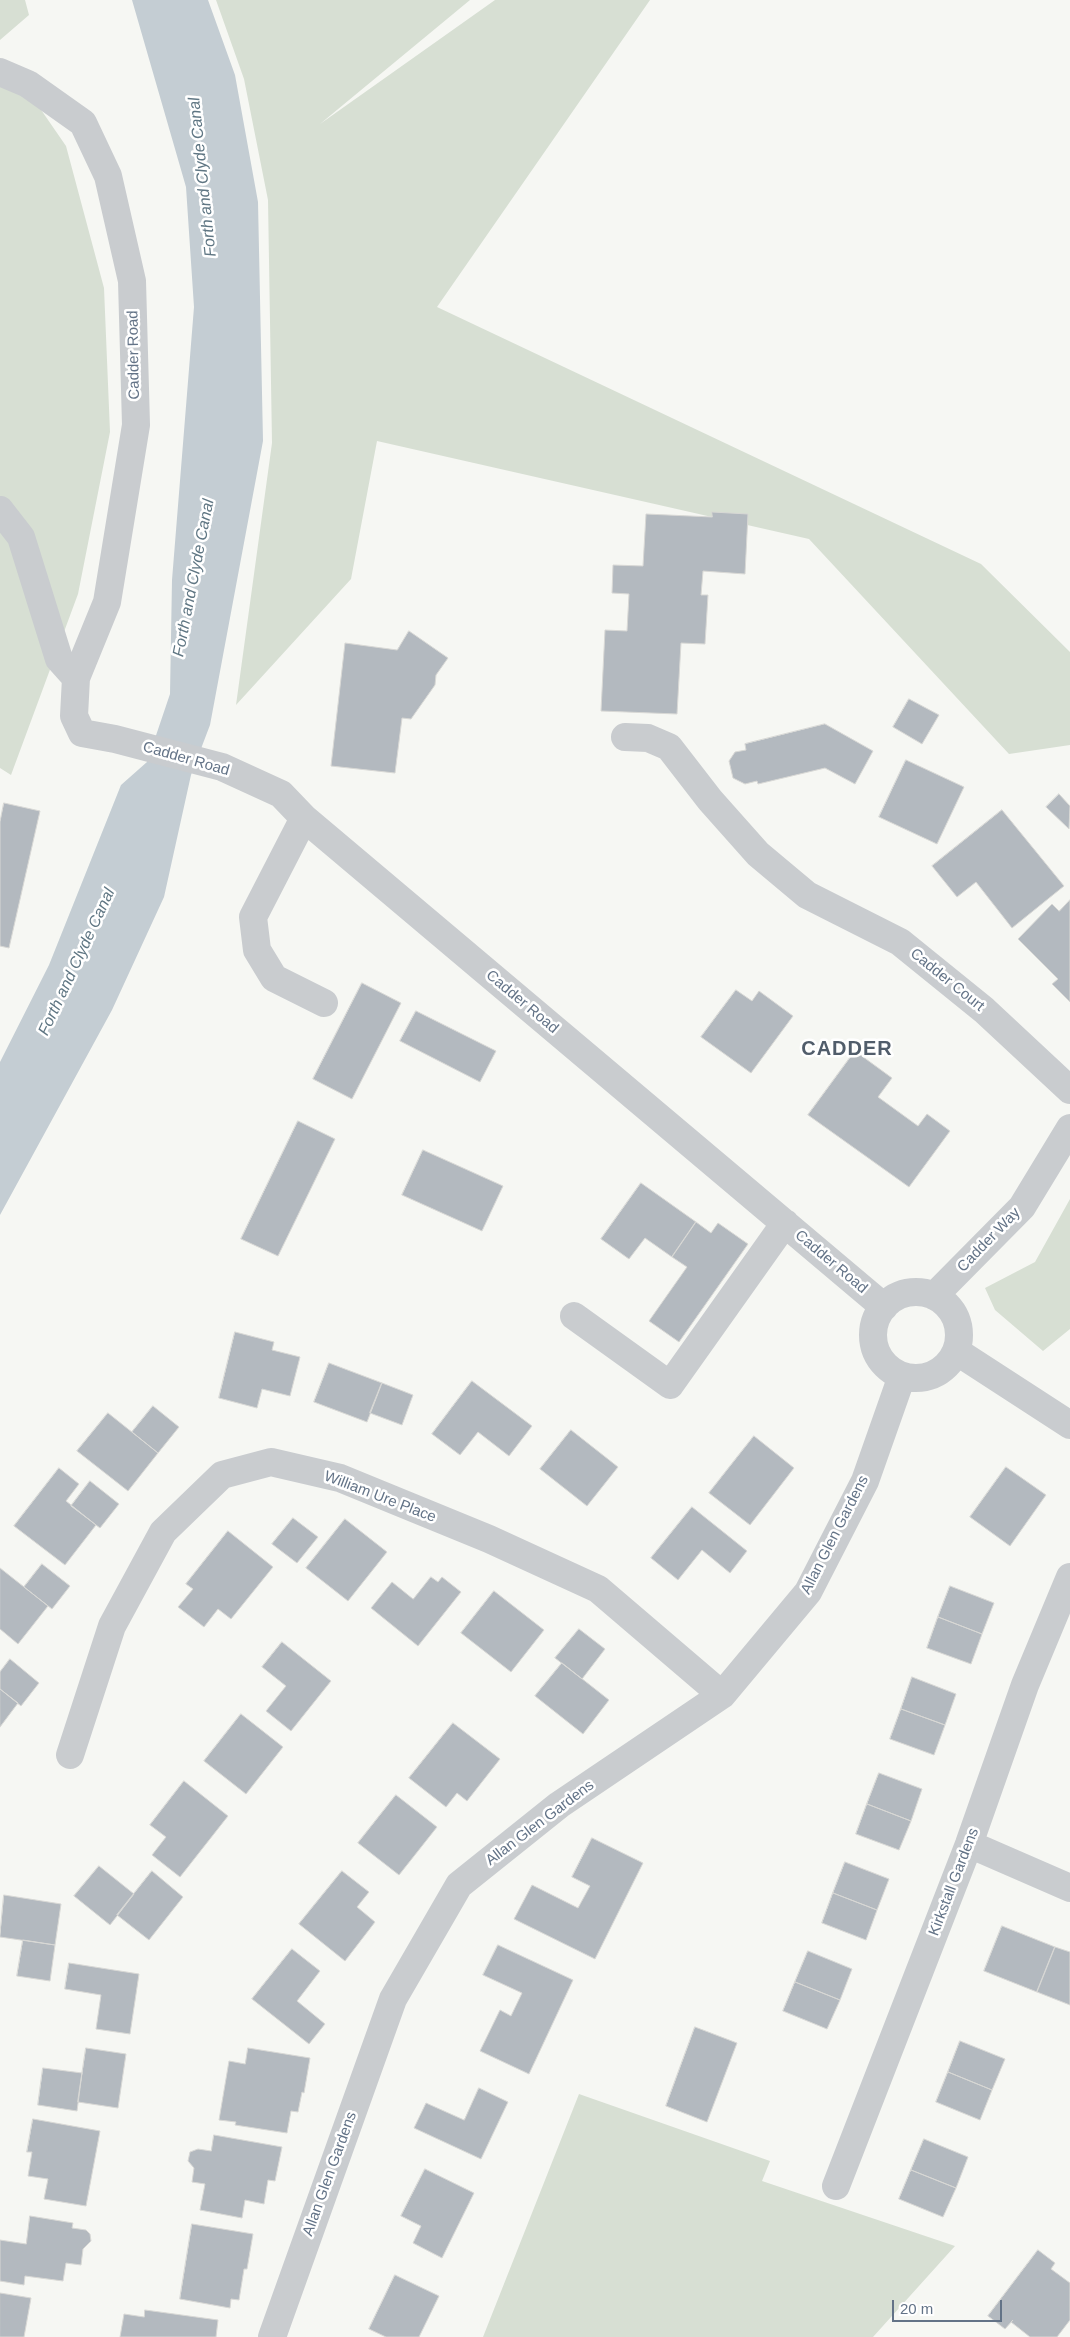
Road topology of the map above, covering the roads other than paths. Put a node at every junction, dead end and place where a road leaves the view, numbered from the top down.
1 (0, 72) edge
2 (0, 510) edge
3 (76, 678) junction
4 (625, 737) dead end
5 (304, 818) junction
6 (324, 1003) dead end
7 (1070, 1090) edge
8 (1070, 1128) edge
9 (785, 1223) junction
10 (934, 1296) junction
11 (884, 1306) junction
12 (574, 1316) dead end
13 (956, 1351) junction
14 (902, 1376) junction
15 (1070, 1425) edge
16 (1070, 1577) edge
17 (722, 1695) junction
18 (70, 1755) dead end
19 (969, 1844) junction
20 (1070, 1888) edge
21 (836, 2186) dead end
22 (272, 2337) edge

1 - 3 street, Cadder Road
2 - 3 street
3 - 5 street, Cadder Road
4 - 7 street, Cadder Court
5 - 6 street
5 - 9 street, Cadder Road
8 - 10 street, Cadder Way
9 - 11 street, Cadder Road
9 - 12 street
10 - 11 street
10 - 13 street
11 - 14 street
13 - 14 street
13 - 15 street
14 - 17 street, Allan Glen Gardens
16 - 19 street, Kirkstall Gardens
17 - 18 street, William Ure Place
17 - 22 street, Allan Glen Gardens
19 - 20 street
19 - 21 street, Kirkstall Gardens

